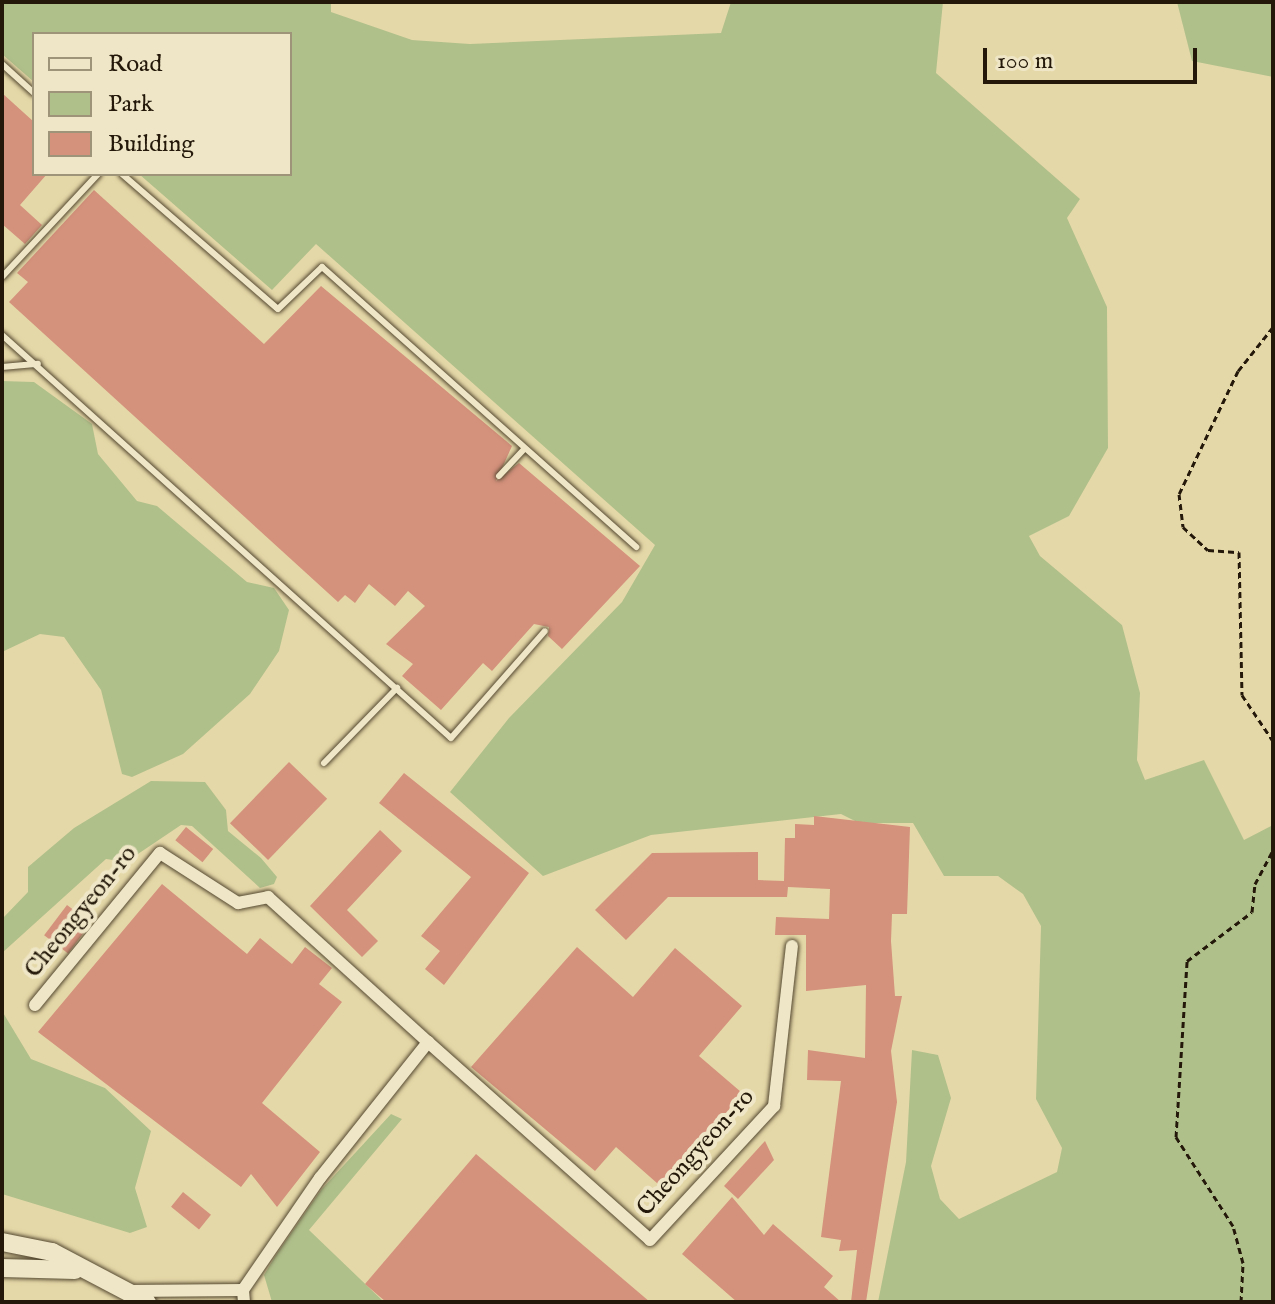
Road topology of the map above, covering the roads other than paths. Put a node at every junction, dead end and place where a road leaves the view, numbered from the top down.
1 (2, 64) edge
2 (32, 91) edge
3 (96, 176) edge
4 (124, 176) edge
5 (2, 277) edge
6 (3, 333) edge
7 (38, 364) junction
8 (2, 367) edge
9 (524, 449) junction
10 (499, 476) dead end
11 (636, 547) dead end
12 (545, 631) dead end
13 (397, 688) junction
14 (324, 763) dead end
15 (792, 946) dead end
16 (35, 1005) dead end
17 (428, 1042) junction
18 (2, 1242) edge
19 (2, 1268) edge
20 (116, 1286) junction
21 (244, 1296) edge
22 (147, 1302) edge

1 - 2 lane
3 - 5 lane
4 - 9 lane
6 - 7 lane
7 - 8 lane
7 - 13 lane
9 - 10 lane
9 - 11 lane
12 - 13 lane
13 - 14 lane
15 - 17 street, Cheongyeon-ro
16 - 17 street, Cheongyeon-ro
17 - 21 street
18 - 20 main road
19 - 20 main road
20 - 21 street
20 - 22 main road

